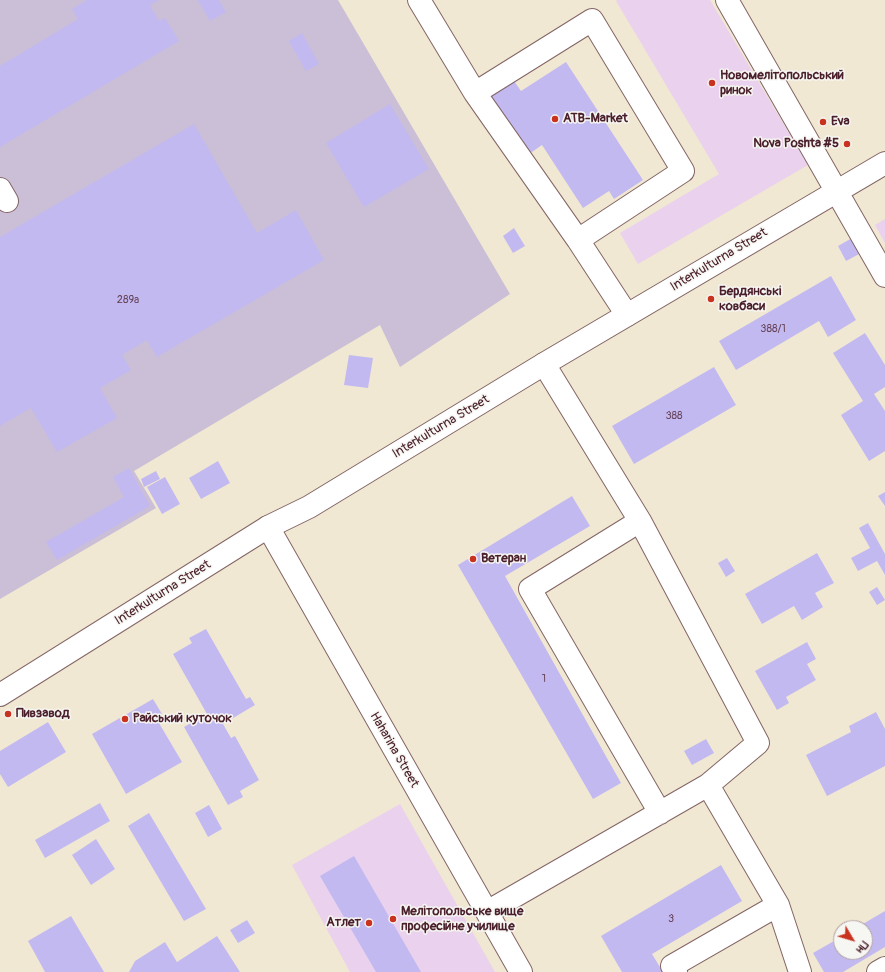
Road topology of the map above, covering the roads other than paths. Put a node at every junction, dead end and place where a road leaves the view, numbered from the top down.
1 (419, 0) edge
2 (727, 0) edge
3 (474, 93) junction
4 (885, 163) edge
5 (837, 191) junction
6 (578, 240) junction
7 (885, 276) edge
8 (627, 315) junction
9 (544, 364) junction
10 (640, 521) junction
11 (268, 527) junction
12 (0, 694) edge
13 (708, 785) junction
14 (660, 812) junction
15 (778, 905) junction
16 (487, 912) junction
17 (885, 968) edge
18 (521, 972) edge
19 (676, 972) edge
20 (800, 972) edge
21 (878, 972) edge

1 - 3 street
2 - 5 street
3 - 6 street
3 - 6 street
4 - 5 street, Interkulturna Street
5 - 7 street
5 - 8 street, Interkulturna Street
6 - 8 street
8 - 9 street, Interkulturna Street
9 - 10 street
9 - 11 street, Interkulturna Street
10 - 13 street
10 - 14 street
11 - 12 street, Interkulturna Street
11 - 16 street, Haharina Street
13 - 14 street
13 - 15 street
14 - 16 street
15 - 19 street
15 - 20 street
16 - 18 street, Haharina Street
17 - 21 street

